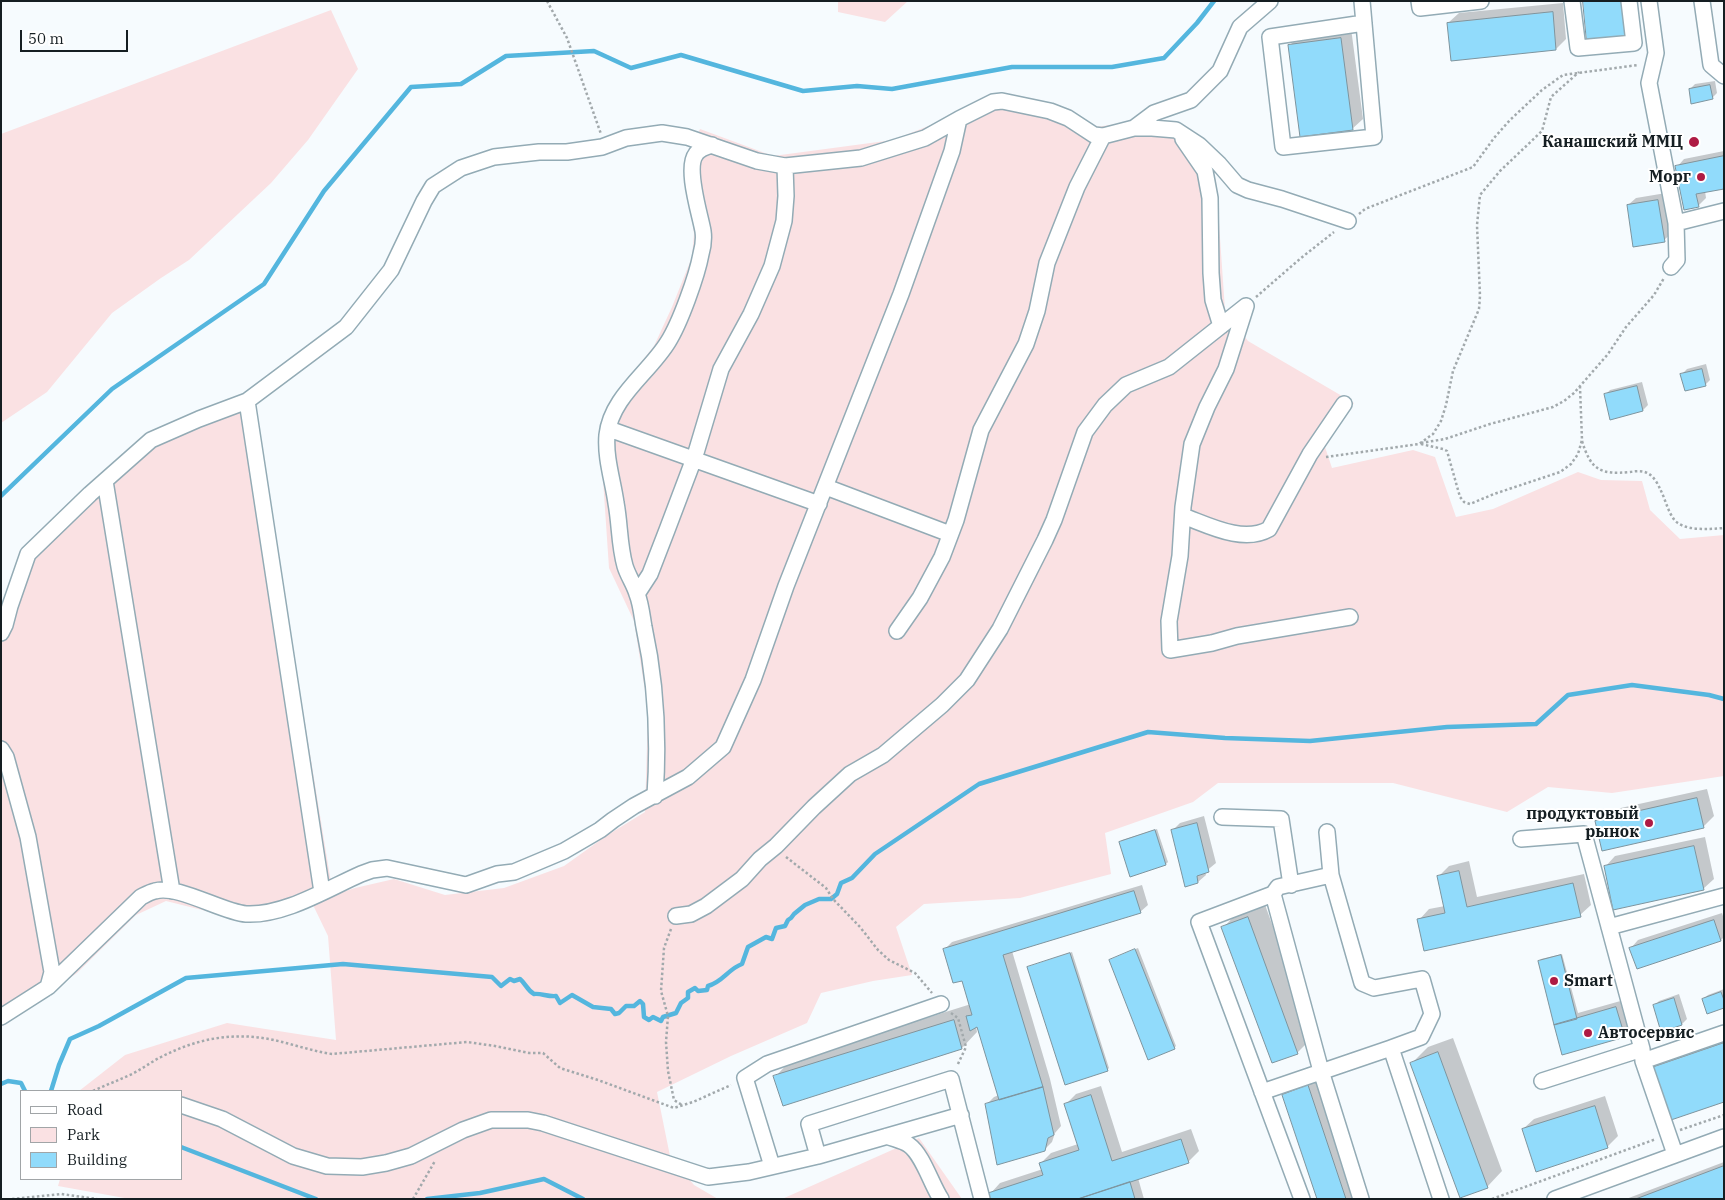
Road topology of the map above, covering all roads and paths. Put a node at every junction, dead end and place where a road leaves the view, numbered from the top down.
1 (547, 1) edge
2 (1270, 1) edge
3 (1362, 1) edge
4 (1419, 1) edge
5 (1481, 1) edge
6 (1572, 1) edge
7 (1629, 1) edge
8 (1649, 1) edge
9 (1702, 1) edge
10 (1364, 23) junction
11 (1656, 53) junction
12 (1579, 72) junction
13 (1724, 76) edge
14 (960, 119) junction
15 (1134, 128) junction
16 (1176, 130) junction
17 (1103, 136) junction
18 (712, 145) junction
19 (602, 147) junction
20 (785, 166) junction
21 (1724, 211) edge
22 (1348, 221) junction
23 (1676, 223) junction
24 (1671, 268) joint
25 (1246, 306) junction
26 (1221, 326) junction
27 (1580, 387) junction
28 (247, 401) junction
29 (1344, 404) dead end
30 (609, 429) junction
31 (1582, 440) junction
32 (1419, 444) junction
33 (1310, 454) junction
34 (693, 458) junction
35 (105, 481) junction
36 (826, 487) junction
37 (819, 504) junction
38 (1183, 516) junction
39 (1724, 528) edge
40 (950, 534) junction
41 (637, 594) junction
42 (1350, 616) dead end
43 (897, 631) dead end
44 (1, 633) edge
45 (1, 749) edge
46 (6, 776) edge
47 (655, 796) junction
48 (1222, 817) dead end
49 (1326, 832) dead end
50 (1521, 840) dead end
51 (776, 846) junction
52 (1331, 875) junction
53 (1291, 884) junction
54 (172, 891) junction
55 (322, 892) junction
56 (1274, 894) junction
57 (1717, 898) edge
58 (1724, 909) edge
59 (676, 916) joint
60 (1610, 927) junction
61 (48, 987) junction
62 (941, 1004) junction
63 (1, 1017) edge
64 (1724, 1033) edge
65 (1392, 1048) junction
66 (1642, 1055) junction
67 (1322, 1071) junction
68 (745, 1078) junction
69 (952, 1079) junction
70 (1542, 1081) dead end
71 (95, 1090) edge
72 (1262, 1092) junction
73 (182, 1105) edge
74 (682, 1105) junction
75 (961, 1115) junction
76 (1724, 1115) edge
77 (1668, 1134) junction
78 (450, 1136) junction
79 (887, 1136) junction
80 (1724, 1137) edge
81 (1675, 1154) junction
82 (818, 1156) junction
83 (772, 1166) junction
84 (1582, 1194) edge
85 (12, 1199) edge
86 (97, 1199) edge
87 (413, 1199) edge
88 (941, 1199) edge
89 (982, 1199) edge
90 (1302, 1199) edge
91 (1361, 1199) edge
92 (1442, 1199) edge
93 (1492, 1199) edge
94 (1555, 1199) edge

1 - 19 path
2 - 15 street
3 - 10 street
4 - 5 street
6 - 7 street
8 - 11 street
9 - 13 street
10 - 10 street
11 - 12 path
11 - 23 street
12 - 22 path
12 - 32 path
14 - 17 street
14 - 20 street
14 - 36 street
15 - 16 street
15 - 17 street
16 - 22 street
16 - 26 street
17 - 40 street
18 - 19 street
18 - 20 street
18 - 30 street
19 - 28 street
20 - 34 street
21 - 23 street
22 - 25 path
23 - 24 street
24 - 27 path
25 - 26 street
25 - 38 street
26 - 51 street
27 - 31 path
27 - 32 path
28 - 35 street
28 - 55 street
29 - 33 street
30 - 34 street
30 - 41 street
31 - 32 path
31 - 39 path
32 - 33 path
33 - 38 street
34 - 37 street
34 - 41 street
35 - 44 street
35 - 54 street
36 - 37 street
36 - 40 street
37 - 47 street
38 - 42 street
40 - 43 street
41 - 47 street
45 - 46 street
46 - 61 street
47 - 55 street
48 - 53 street
49 - 52 street
50 - 60 street
51 - 59 street
51 - 62 path
52 - 53 street
52 - 65 street
53 - 56 street
54 - 55 street
54 - 61 street
56 - 67 street
56 - 72 street
57 - 58 street
57 - 60 street
59 - 74 path
60 - 66 street
61 - 63 street
62 - 68 street
62 - 69 path
64 - 66 street
65 - 67 street
65 - 92 street
66 - 70 street
66 - 77 street
67 - 72 street
67 - 91 street
68 - 74 path
68 - 83 street
69 - 75 street
69 - 82 street
71 - 74 path
72 - 90 street
73 - 78 street
75 - 79 street
75 - 89 street
76 - 77 path
77 - 81 street
77 - 93 path
78 - 83 street
78 - 87 path
79 - 82 street
79 - 88 street
80 - 81 street
81 - 84 street
82 - 83 street
84 - 94 street
85 - 86 path

